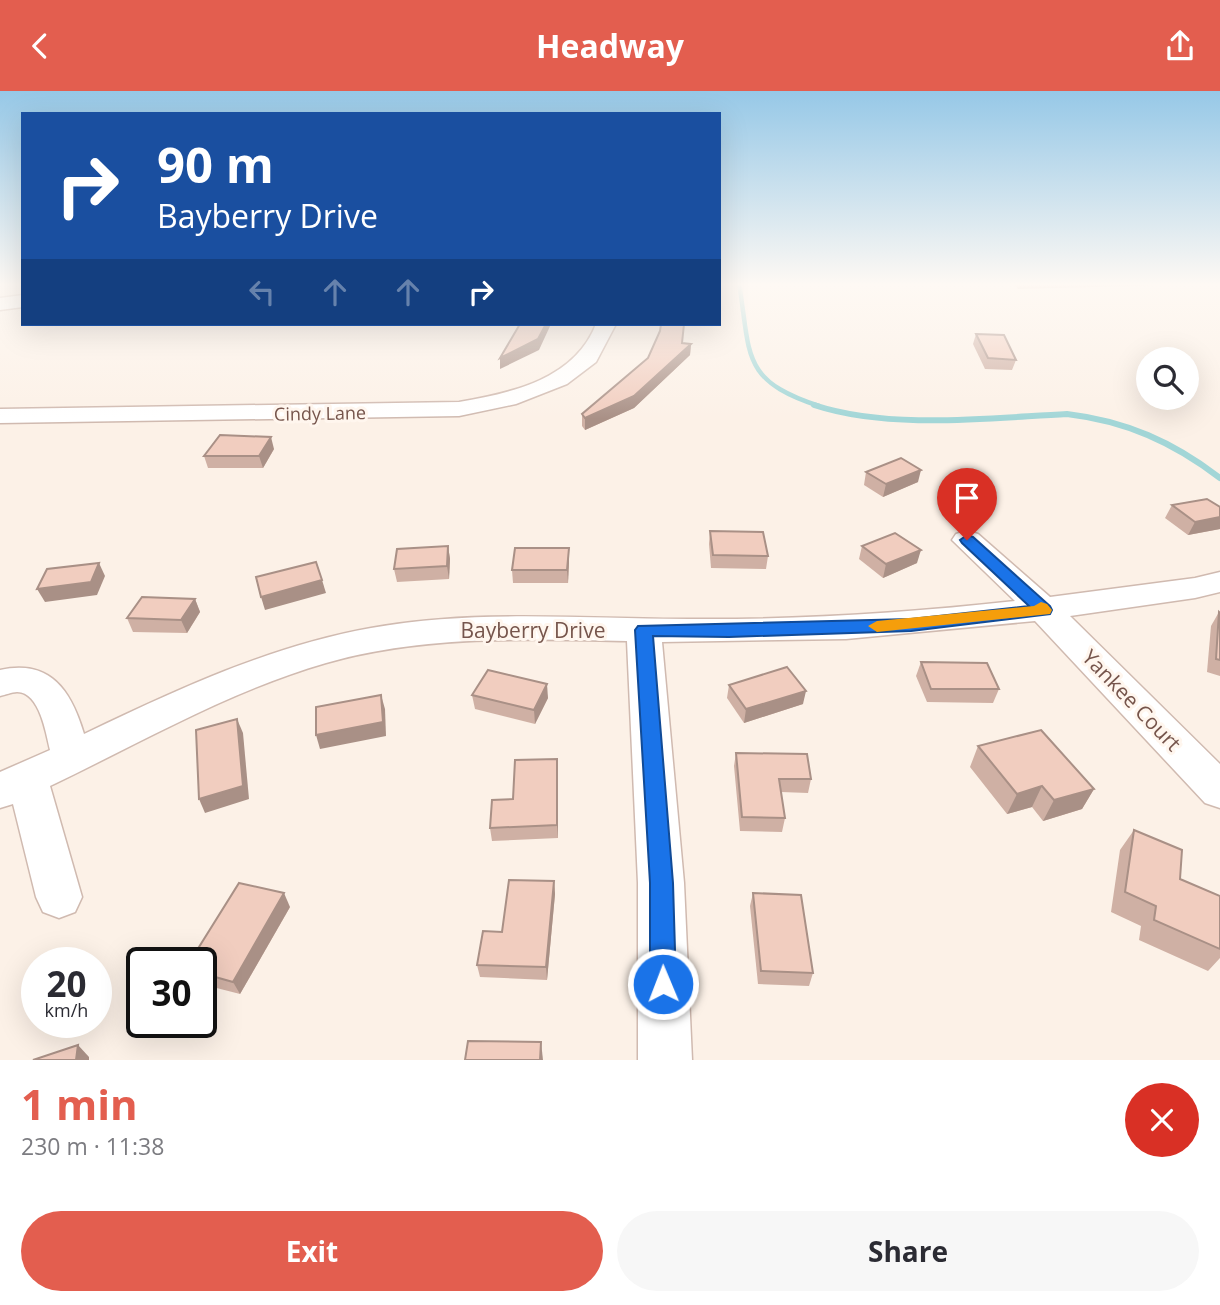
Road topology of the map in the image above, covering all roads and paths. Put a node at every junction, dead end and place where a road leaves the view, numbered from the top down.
1 (604, 328) edge
2 (0, 416) edge
3 (967, 540) dead end
4 (1220, 582) edge
5 (1044, 610) junction
6 (644, 630) junction
7 (0, 683) edge
8 (72, 758) junction
9 (14, 785) edge
10 (1220, 791) edge
11 (59, 897) dead end
12 (664, 1060) edge

1 - 2 street, Cindy Lane
3 - 5 street, Yankee Court
4 - 5 street, Bayberry Drive
5 - 6 street, Bayberry Drive
5 - 10 street, Yankee Court
6 - 8 street, Bayberry Drive
6 - 12 street
7 - 8 street
8 - 9 street, Bayberry Drive
9 - 11 street

